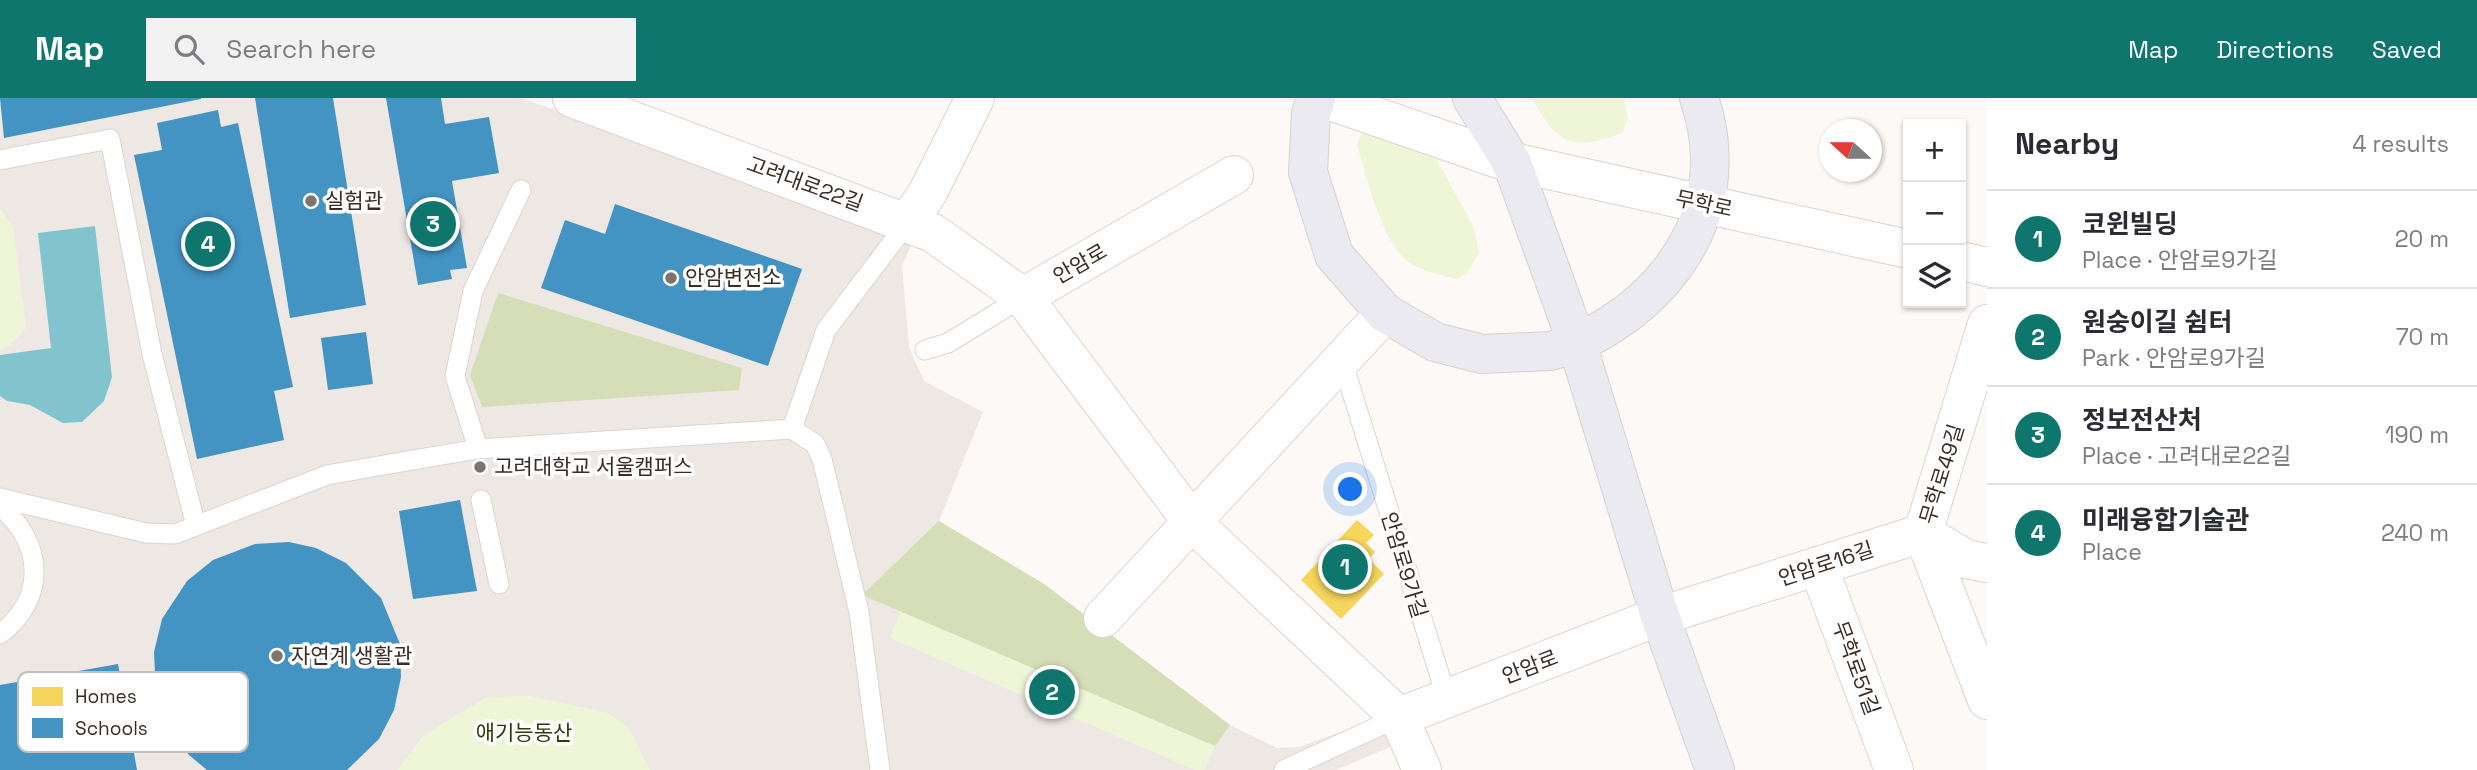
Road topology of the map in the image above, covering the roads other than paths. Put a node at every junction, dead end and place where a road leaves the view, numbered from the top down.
1 (572, 98) edge
2 (975, 98) edge
3 (1316, 98) edge
4 (1322, 98) edge
5 (1458, 98) edge
6 (1472, 98) edge
7 (1699, 98) edge
8 (0, 160) edge
9 (1505, 161) junction
10 (1234, 175) dead end
11 (521, 190) dead end
12 (1704, 204) junction
13 (908, 222) junction
14 (1903, 248) edge
15 (1966, 262) edge
16 (1987, 267) edge
17 (1023, 297) junction
18 (1385, 313) junction
19 (1987, 324) edge
20 (1572, 345) junction
21 (925, 350) dead end
22 (1342, 360) junction
23 (792, 429) junction
24 (478, 449) junction
25 (0, 498) edge
26 (481, 499) dead end
27 (0, 506) edge
28 (1193, 523) junction
29 (196, 526) junction
30 (1923, 533) junction
31 (1987, 563) edge
32 (1818, 566) junction
33 (499, 584) dead end
34 (1660, 616) junction
35 (1103, 618) dead end
36 (0, 634) edge
37 (1447, 699) junction
38 (1987, 700) edge
39 (1399, 717) junction
40 (880, 770) edge
41 (1284, 770) edge
42 (1422, 770) edge
43 (1715, 770) edge
44 (1894, 770) edge

1 - 13 street, 고려대로22길
2 - 13 street
3 - 18 main road
4 - 9 street, 무학로
5 - 9 main road
6 - 9 main road
7 - 12 main road
8 - 29 lane
9 - 12 street, 무학로
9 - 20 main road
10 - 17 street, 안암로
11 - 24 lane
12 - 14 street, 무학로
12 - 20 main road
13 - 17 street, 고려대로22길
13 - 23 lane
15 - 16 street
17 - 21 lane, 안암로
17 - 28 street
18 - 20 main road
18 - 22 street
19 - 30 street, 무학로49길
20 - 34 main road
22 - 28 street
22 - 37 lane, 안암로9가길
23 - 24 lane
23 - 40 lane
24 - 29 lane
25 - 29 lane
26 - 33 lane
27 - 36 lane
28 - 35 street
28 - 39 street
30 - 31 street
30 - 32 street, 안암로16길
30 - 38 street, 무학로49길
32 - 34 street, 안암로16길
32 - 44 street, 무학로51길
34 - 37 street, 안암로
34 - 43 main road
37 - 39 street, 안암로
39 - 41 lane
39 - 42 street

